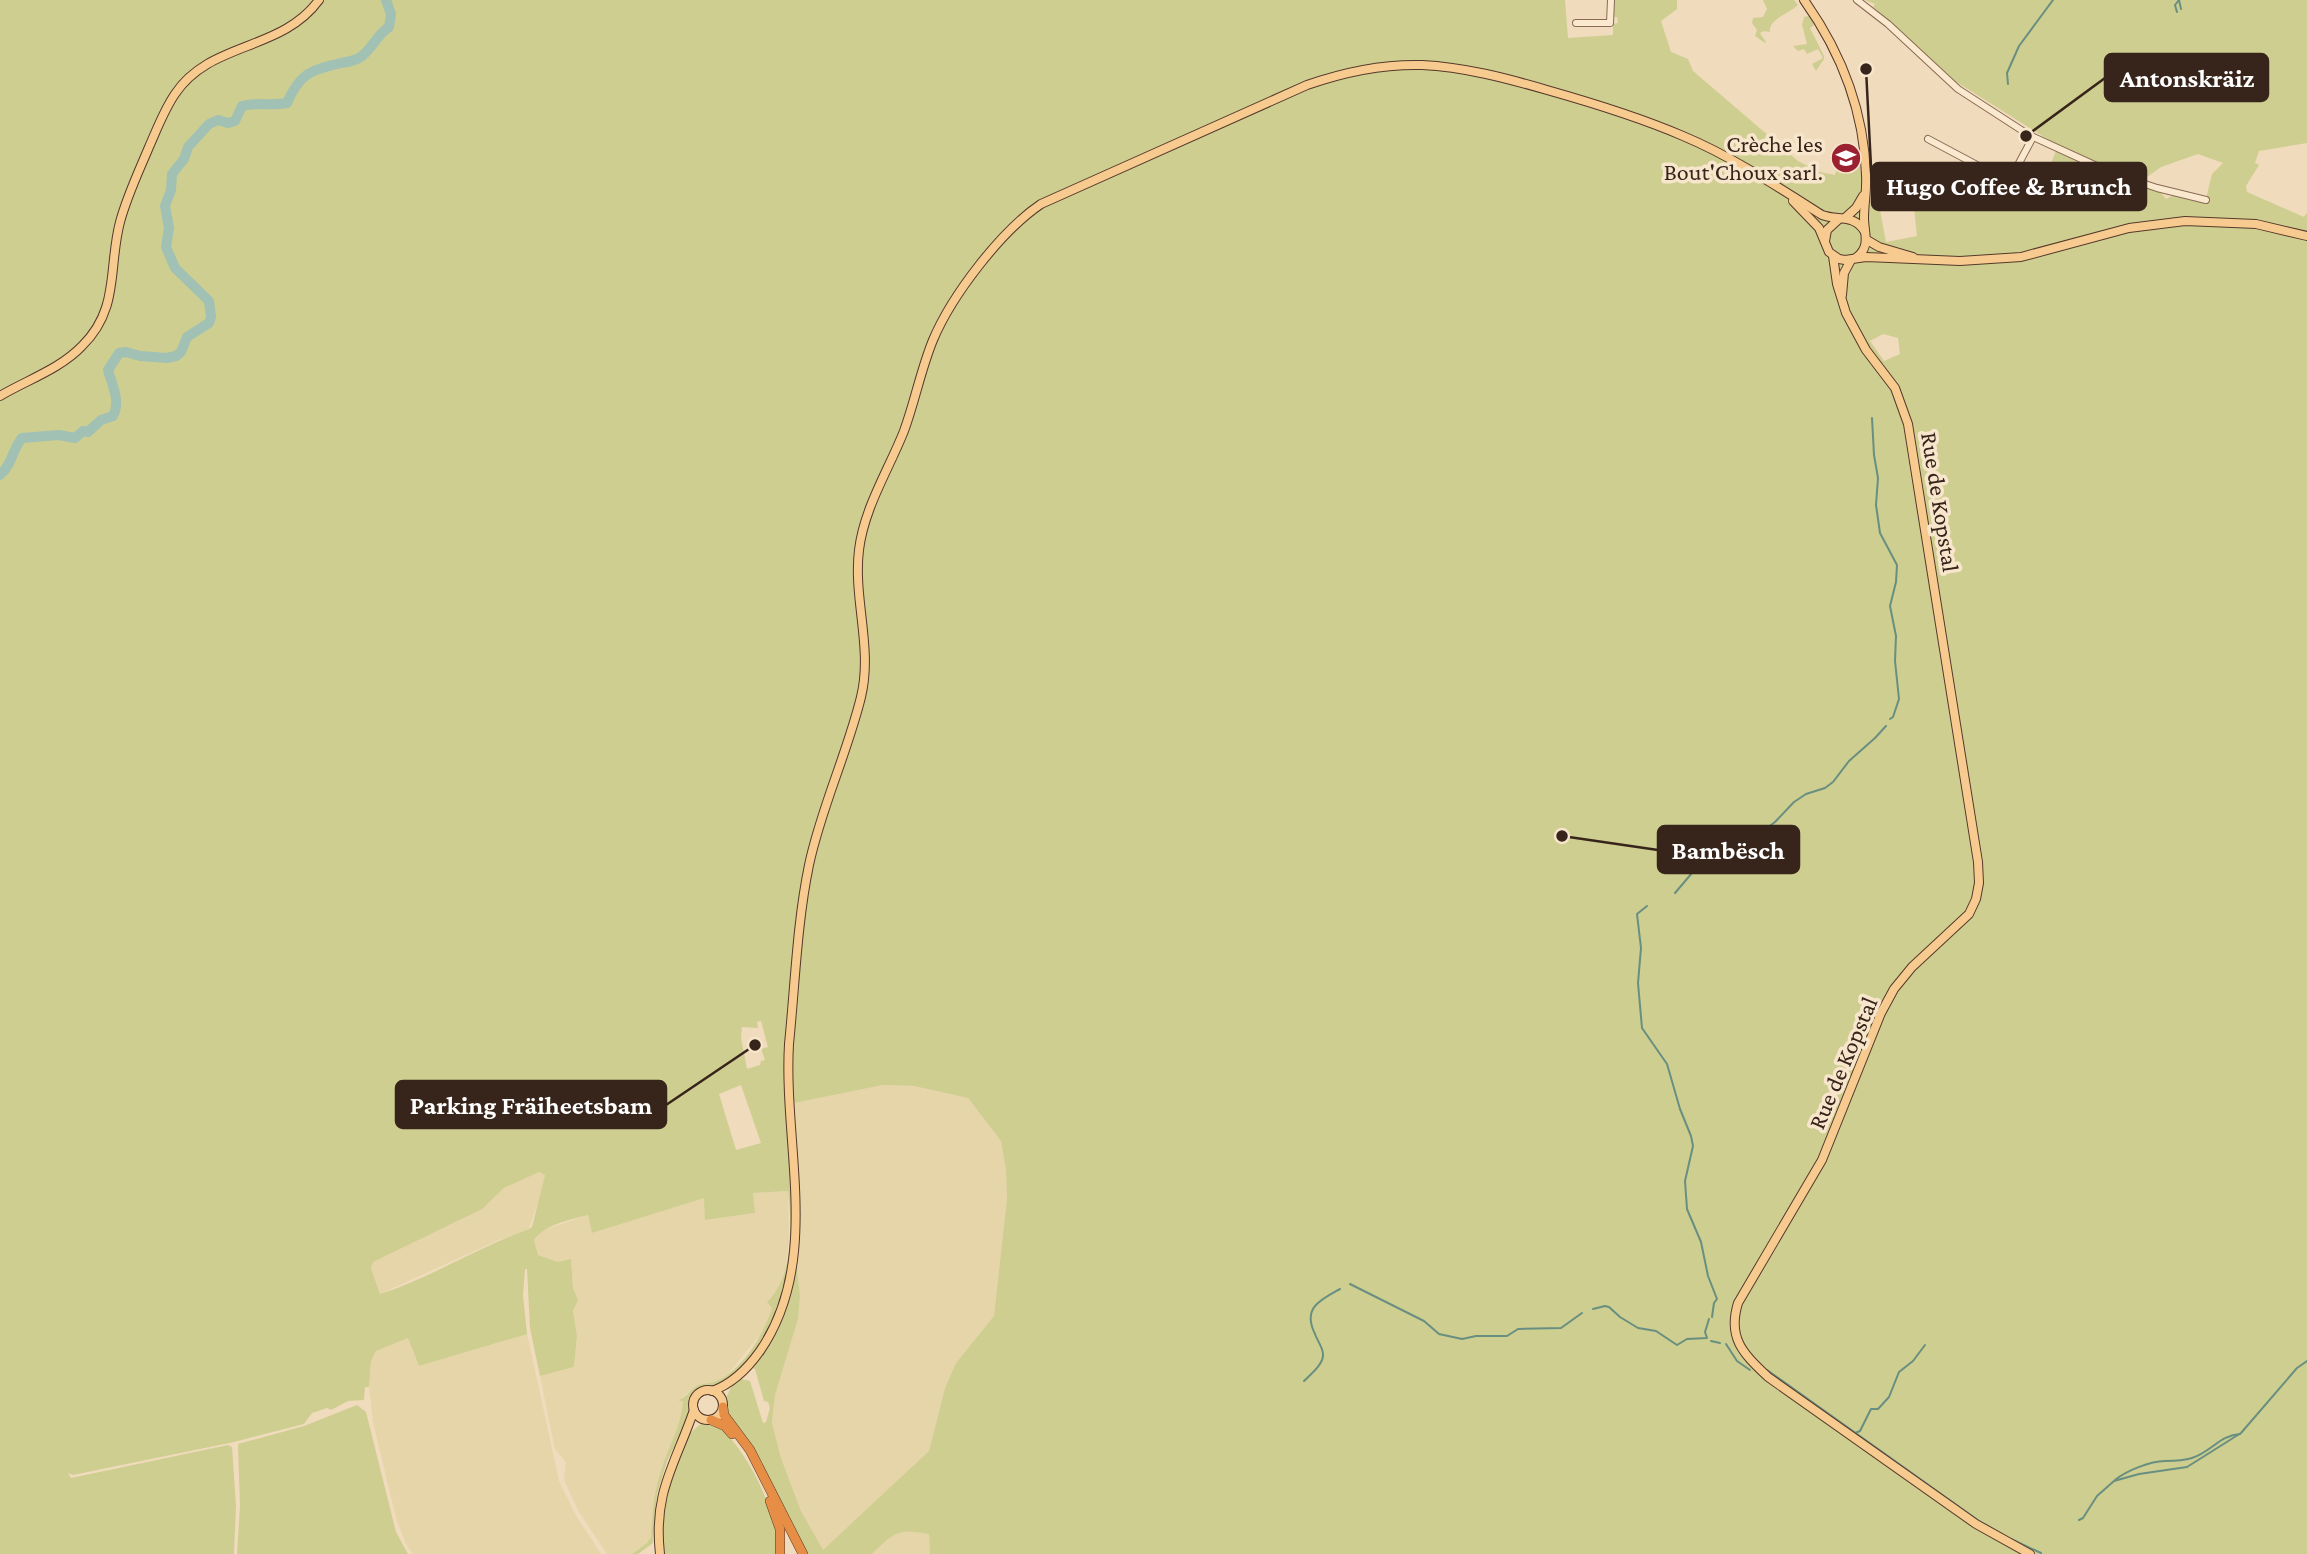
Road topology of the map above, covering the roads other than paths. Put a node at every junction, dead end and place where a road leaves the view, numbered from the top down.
1 (319, 0) edge
2 (1611, 0) edge
3 (1804, 0) edge
4 (1857, 0) edge
5 (1576, 23) dead end
6 (2033, 137) junction
7 (1928, 139) dead end
8 (1865, 193) junction
9 (1786, 194) junction
10 (2206, 200) dead end
11 (1842, 219) junction
12 (1866, 236) junction
13 (2307, 236) edge
14 (1825, 241) junction
15 (1833, 256) junction
16 (1854, 258) junction
17 (1922, 260) junction
18 (1841, 298) junction
19 (0, 396) edge
20 (736, 1378) junction
21 (712, 1391) junction
22 (722, 1404) junction
23 (694, 1410) junction
24 (707, 1419) junction
25 (684, 1436) junction
26 (660, 1554) edge
27 (780, 1554) edge
28 (803, 1554) edge
29 (2030, 1554) edge

1 - 19 main road
2 - 5 street
3 - 8 main road
4 - 6 street
6 - 7 street
6 - 10 street
8 - 11 main road
8 - 12 main road
9 - 11 main road
9 - 14 main road
9 - 20 main road
11 - 12 main road
11 - 14 main road
12 - 16 main road
12 - 17 main road
13 - 17 main road
14 - 15 main road
15 - 16 main road
15 - 18 main road, Rue de Kopstal
16 - 17 main road
16 - 18 main road
18 - 29 main road, Rue de Kopstal
20 - 21 main road
20 - 22 main road
21 - 22 main road
21 - 23 main road
22 - 24 main road
22 - 28 highway
23 - 24 main road
23 - 25 main road
24 - 25 main road
24 - 27 highway
25 - 26 main road

